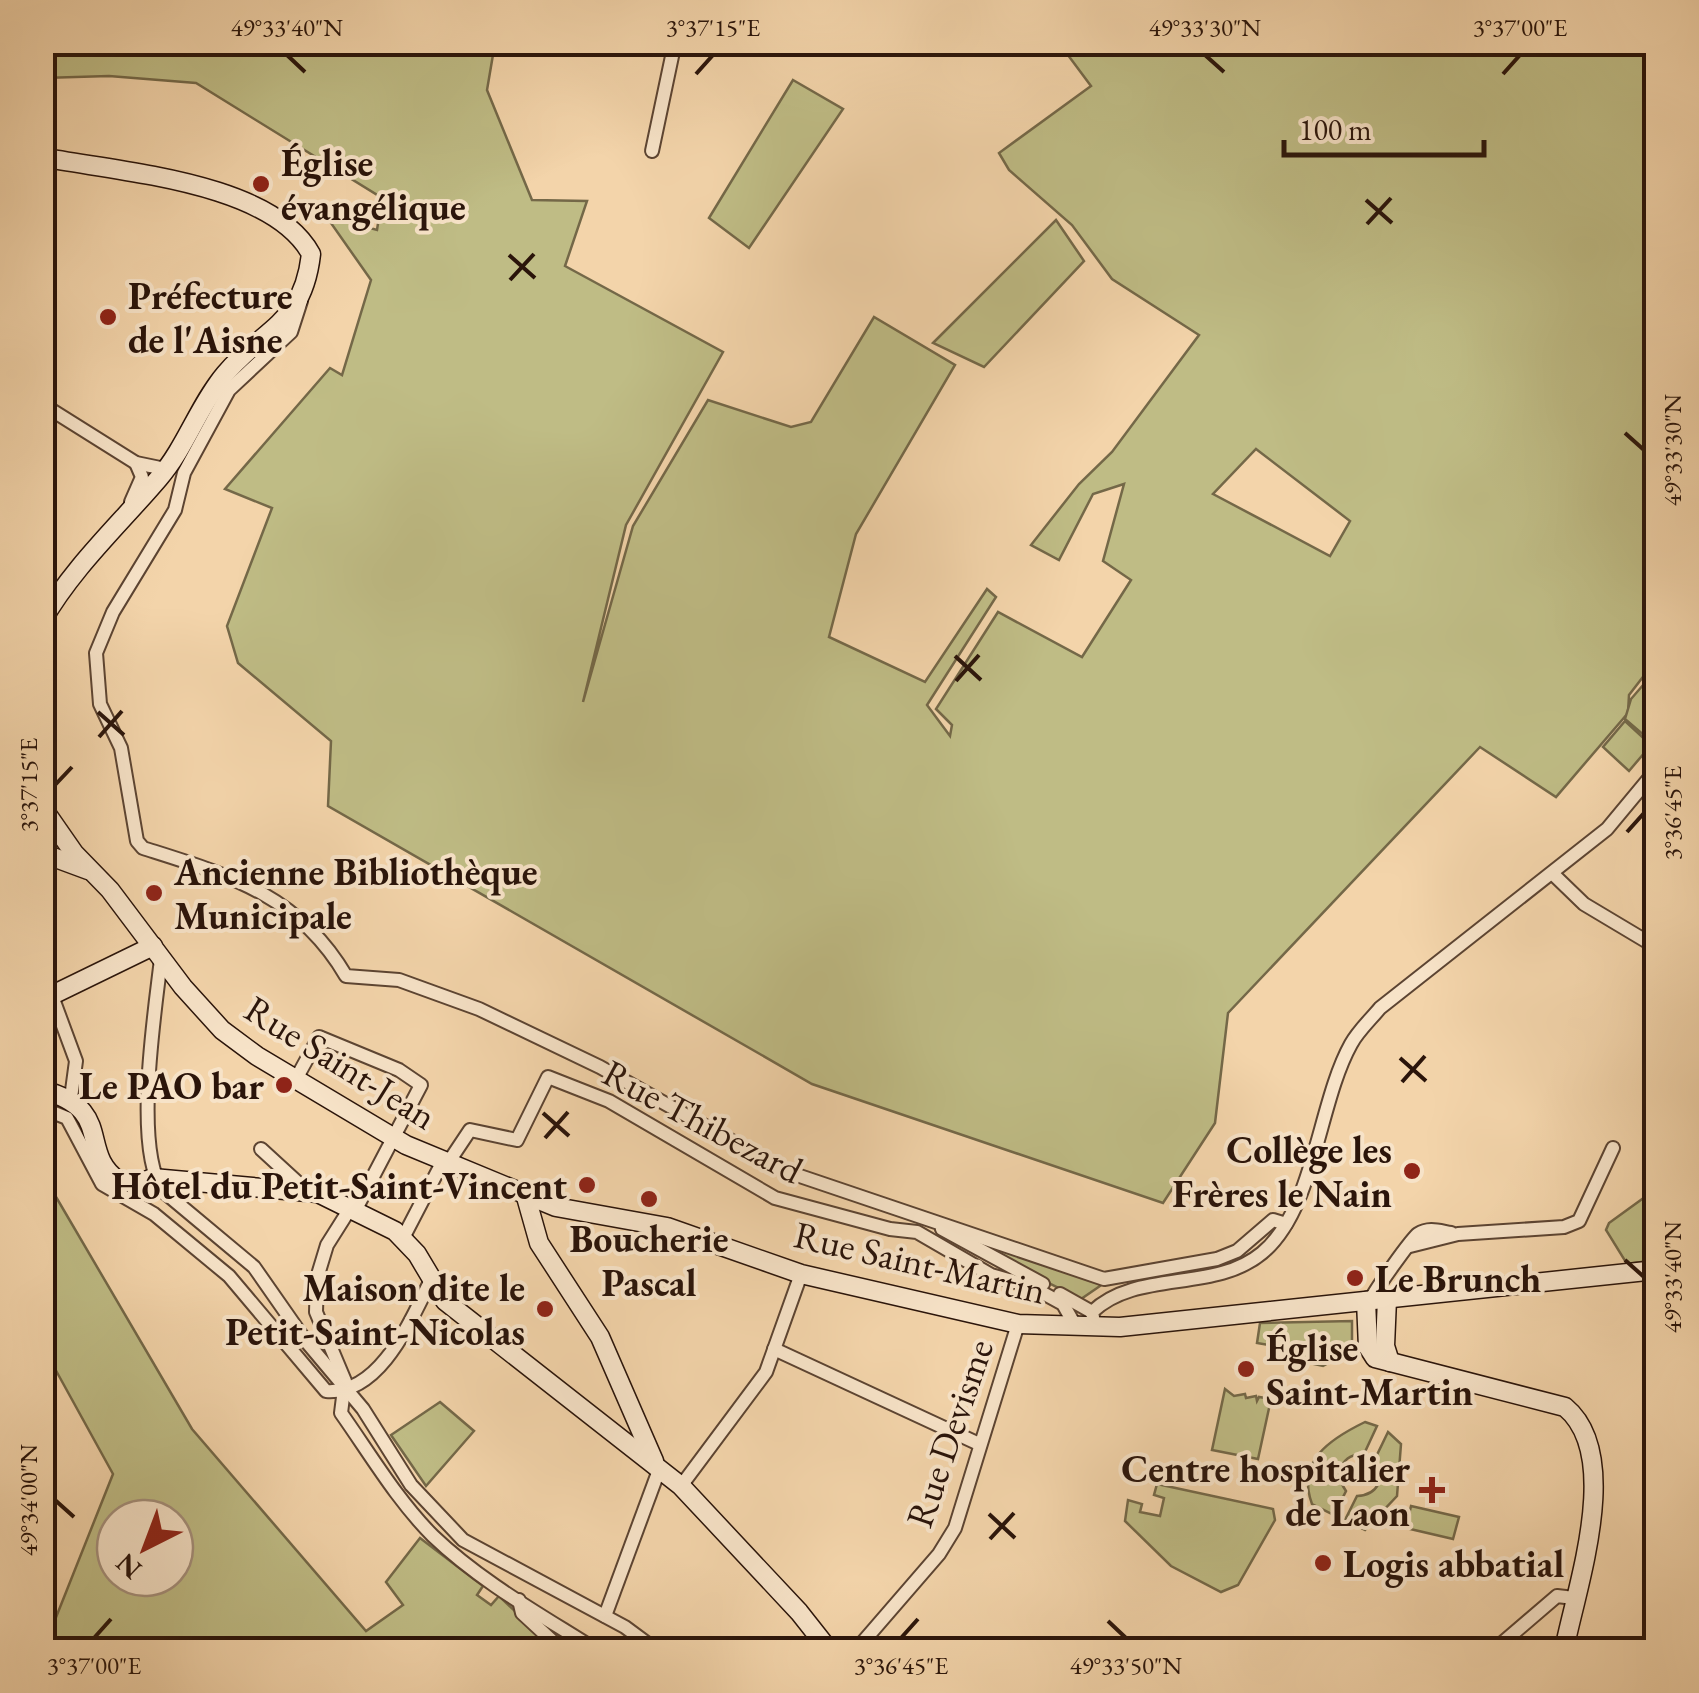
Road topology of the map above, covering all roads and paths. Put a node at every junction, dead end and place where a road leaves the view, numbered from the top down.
1 (675, 42) edge
2 (652, 151) dead end
3 (42, 156) edge
4 (301, 300) junction
5 (42, 404) edge
6 (136, 464) junction
7 (166, 470) junction
8 (126, 510) junction
9 (42, 621) edge
10 (1656, 770) edge
11 (42, 807) edge
12 (49, 832) edge
13 (42, 854) edge
14 (93, 872) junction
15 (1553, 874) junction
16 (1656, 947) edge
17 (158, 952) junction
18 (47, 998) edge
19 (296, 1079) junction
20 (42, 1090) edge
21 (71, 1098) junction
22 (42, 1108) edge
23 (394, 1138) junction
24 (1613, 1148) dead end
25 (261, 1150) dead end
26 (446, 1162) junction
27 (153, 1178) junction
28 (298, 1191) junction
29 (526, 1197) junction
30 (354, 1208) junction
31 (928, 1218) junction
32 (1286, 1224) junction
33 (403, 1238) junction
34 (1656, 1270) edge
35 (801, 1274) junction
36 (1392, 1274) junction
37 (432, 1278) junction
38 (1380, 1300) junction
39 (1087, 1322) junction
40 (1018, 1324) junction
41 (774, 1350) junction
42 (348, 1385) junction
43 (980, 1444) junction
44 (659, 1470) junction
45 (681, 1486) junction
46 (1574, 1598) junction
47 (519, 1600) junction
48 (606, 1616) junction
49 (562, 1650) edge
50 (596, 1650) edge
51 (656, 1650) edge
52 (829, 1650) edge
53 (856, 1650) edge
54 (1494, 1650) edge
55 (1564, 1650) edge

1 - 2 street
3 - 4 street
4 - 7 street
4 - 31 street
5 - 6 street
6 - 7 street
6 - 8 street
7 - 8 street
8 - 9 street
10 - 15 street
11 - 12 street, Rue Saint-Jean
12 - 14 street, Rue Saint-Jean
13 - 14 street
14 - 17 street, Rue Saint-Jean
15 - 16 street
15 - 32 street
17 - 18 street
17 - 19 street, Rue Saint-Jean
17 - 27 street
18 - 21 street
19 - 23 street, Rue Saint-Jean
19 - 23 street
20 - 21 street
21 - 27 street
22 - 42 street
23 - 26 street, Rue Saint-Jean
23 - 30 street
24 - 36 street
25 - 28 street
26 - 29 street, Rue Saint-Jean
26 - 33 street
26 - 39 street, Rue Thibezard
27 - 28 street
27 - 42 street
28 - 30 street
29 - 35 street, Rue Saint-Martin
29 - 44 street
30 - 33 street
30 - 42 street
31 - 32 street
31 - 39 street
32 - 39 street
33 - 37 street
34 - 38 street, Rue Saint-Martin
35 - 40 street, Rue Saint-Martin
35 - 41 street
36 - 38 street
36 - 38 street
37 - 42 street
37 - 44 street
38 - 39 street, Rue Saint-Martin
38 - 46 street
39 - 40 street, Rue Saint-Martin
40 - 43 street, Rue Devisme
41 - 43 street
41 - 45 street
42 - 47 street
42 - 48 street
43 - 53 street, Rue Devisme
44 - 45 street
44 - 48 street
45 - 52 street
46 - 54 street
46 - 55 street
47 - 49 street
47 - 50 street
48 - 51 street

